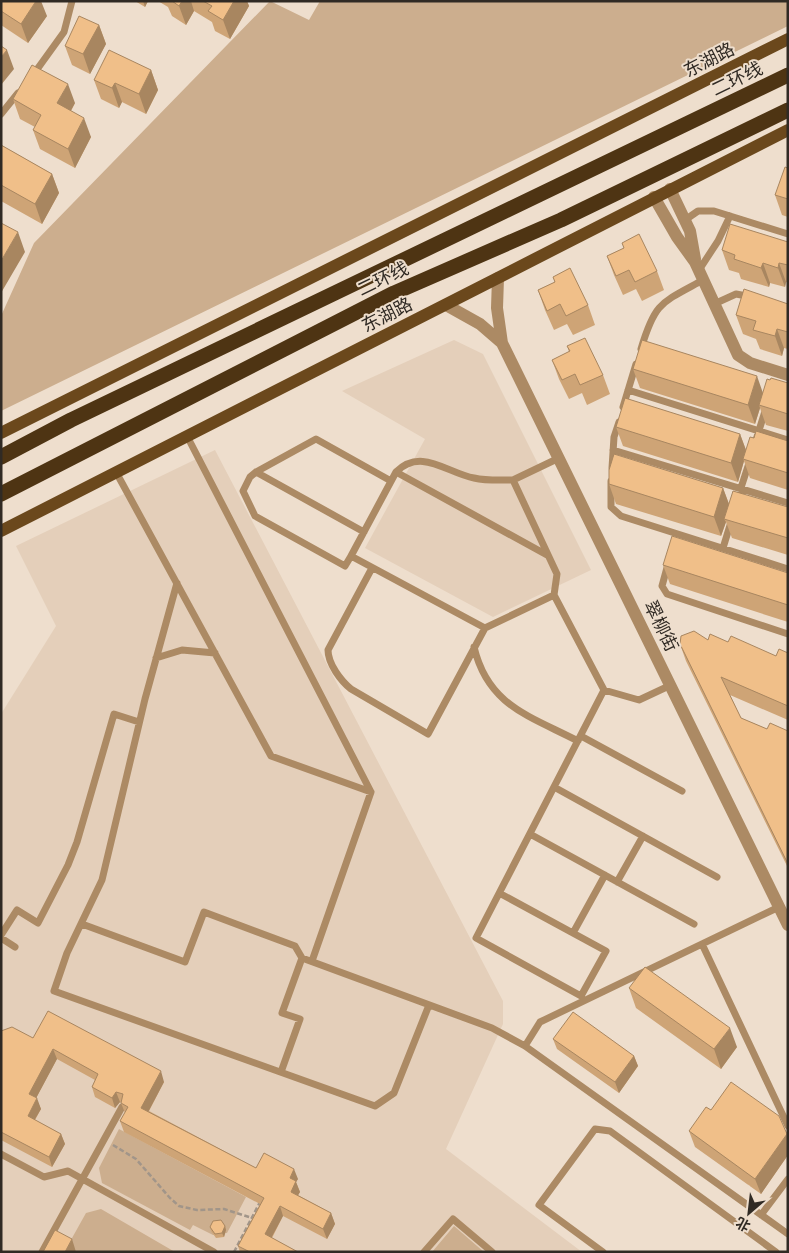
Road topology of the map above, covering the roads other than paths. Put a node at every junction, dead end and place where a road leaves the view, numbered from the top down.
1 (72, 1) edge
2 (788, 39) edge
3 (788, 75) edge
4 (29, 80) edge
5 (24, 86) edge
6 (788, 110) edge
7 (1, 114) edge
8 (788, 130) edge
9 (670, 189) junction
10 (654, 197) junction
11 (730, 216) junction
12 (685, 220) junction
13 (788, 234) edge
14 (699, 271) junction
15 (498, 278) junction
16 (763, 300) edge
17 (714, 304) junction
18 (446, 305) junction
19 (502, 343) junction
20 (779, 376) edge
21 (628, 390) junction
22 (769, 397) edge
23 (758, 431) junction
24 (1, 432) edge
25 (187, 436) junction
26 (788, 440) edge
27 (754, 447) edge
28 (613, 450) junction
29 (751, 456) edge
30 (1, 457) edge
31 (559, 458) junction
32 (116, 472) junction
33 (256, 472) junction
34 (396, 472) junction
35 (513, 480) junction
36 (391, 481) junction
37 (741, 489) junction
38 (1, 494) edge
39 (788, 503) edge
40 (736, 506) edge
41 (733, 514) edge
42 (1, 531) edge
43 (364, 532) junction
44 (677, 534) junction
45 (674, 542) edge
46 (723, 548) junction
47 (548, 555) junction
48 (351, 556) junction
49 (670, 558) edge
50 (372, 568) junction
51 (788, 569) edge
52 (177, 583) junction
53 (554, 595) junction
54 (485, 628) junction
55 (788, 634) edge
56 (474, 648) junction
57 (215, 653) junction
58 (156, 658) junction
59 (671, 685) junction
60 (604, 690) junction
61 (139, 722) junction
62 (579, 738) junction
63 (554, 787) junction
64 (682, 791) dead end
65 (371, 792) junction
66 (530, 834) junction
67 (643, 836) junction
68 (605, 875) junction
69 (717, 877) dead end
70 (617, 882) junction
71 (500, 894) junction
72 (779, 907) junction
73 (82, 924) junction
74 (694, 924) dead end
75 (788, 925) edge
76 (573, 933) junction
77 (1, 936) edge
78 (702, 944) junction
79 (15, 947) dead end
80 (302, 958) junction
81 (312, 961) junction
82 (429, 1004) junction
83 (524, 1046) junction
84 (281, 1072) junction
85 (122, 1108) edge
86 (788, 1126) edge
87 (1, 1154) edge
88 (82, 1179) junction
89 (788, 1179) edge
90 (761, 1215) junction
91 (788, 1234) edge
92 (42, 1252) edge
93 (214, 1252) edge
94 (424, 1252) edge
95 (492, 1252) edge
96 (603, 1252) edge
97 (776, 1252) edge

1 - 4 lane
2 - 24 main road, 东湖路
3 - 30 highway, 二环线
5 - 7 lane
6 - 38 highway, 二环线
8 - 9 main road, 东湖路
9 - 10 main road, 东湖路
9 - 12 street
10 - 14 street
10 - 15 main road, 东湖路
11 - 12 lane
11 - 13 lane
11 - 14 lane
12 - 14 street
14 - 17 street
14 - 21 lane
15 - 18 main road, 东湖路
15 - 19 street
16 - 17 lane
17 - 20 street
18 - 19 street
18 - 25 main road, 东湖路
19 - 31 street, 翠柳街
21 - 23 lane
21 - 28 lane
22 - 23 lane
23 - 26 lane
23 - 27 lane
25 - 32 main road, 东湖路
25 - 65 lane
28 - 37 lane
28 - 44 lane
29 - 37 lane
31 - 35 lane
31 - 59 street, 翠柳街
32 - 42 main road, 东湖路
32 - 52 lane
33 - 36 lane
33 - 43 lane
33 - 48 lane
34 - 35 lane
34 - 36 lane
34 - 47 lane
35 - 47 lane
36 - 43 lane
37 - 39 lane
37 - 40 lane
41 - 46 lane
43 - 48 lane
44 - 45 lane
44 - 46 lane
46 - 51 lane
47 - 53 lane
48 - 50 lane
49 - 55 lane
50 - 54 lane
50 - 56 lane
52 - 57 lane
52 - 58 lane
53 - 54 lane
53 - 60 lane
54 - 56 lane
56 - 62 lane
57 - 58 lane
57 - 65 lane
58 - 61 lane
59 - 60 lane
59 - 72 street, 翠柳街
60 - 62 lane
61 - 73 lane
61 - 77 lane
62 - 63 lane
62 - 64 lane
63 - 66 lane
63 - 67 lane
65 - 81 lane
66 - 68 lane
66 - 71 lane
67 - 69 lane
67 - 70 lane
68 - 70 lane
68 - 76 lane
70 - 74 lane
71 - 76 lane
71 - 76 lane
72 - 75 street, 翠柳街
72 - 78 lane
73 - 80 lane
73 - 84 lane
77 - 79 lane
78 - 83 lane
78 - 86 lane
80 - 81 lane
80 - 84 lane
81 - 82 lane
82 - 83 lane
82 - 84 lane
83 - 90 lane
85 - 88 lane
87 - 88 lane
88 - 92 lane
88 - 93 lane
89 - 90 lane
90 - 91 lane
94 - 95 lane
96 - 97 lane

